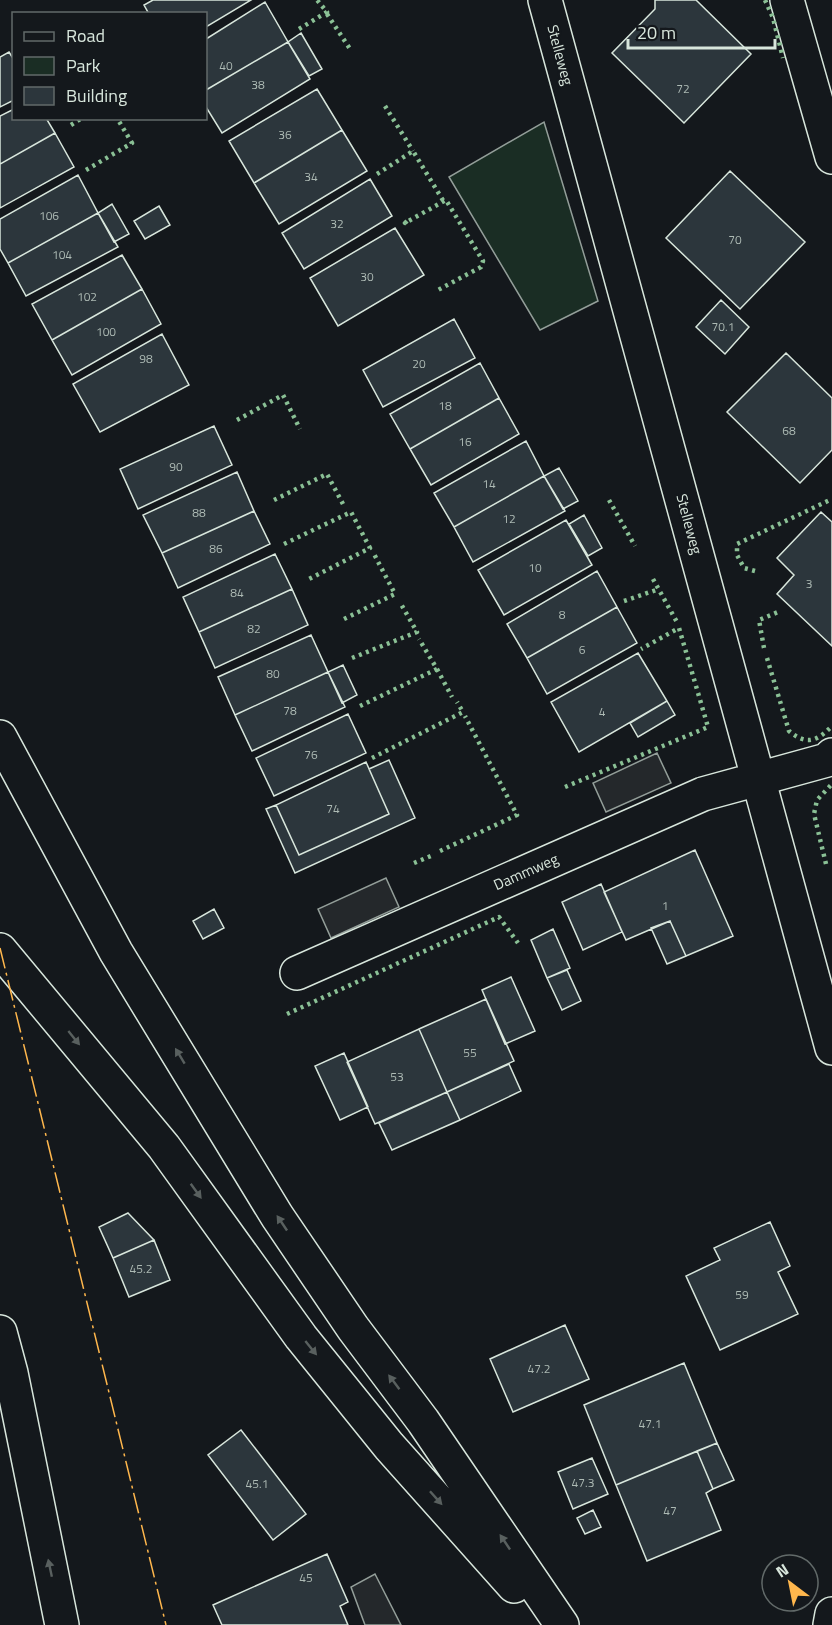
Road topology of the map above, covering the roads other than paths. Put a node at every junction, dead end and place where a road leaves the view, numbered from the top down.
1 (545, 0) edge
2 (787, 0) edge
3 (832, 157) edge
4 (0, 737) edge
5 (832, 755) edge
6 (759, 780) junction
7 (0, 950) edge
8 (297, 973) dead end
9 (832, 1048) edge
10 (0, 1332) edge
11 (832, 1614) edge
12 (63, 1625) edge
13 (549, 1625) edge
14 (562, 1625) edge
15 (830, 1625) edge

1 - 6 main road, Stelleweg
2 - 3 main road
14 -> 4 main road
5 - 6 main road, Dammweg
6 - 8 main road, Dammweg
6 - 9 main road, Stelleweg
7 -> 13 main road
12 -> 10 main road
11 - 15 main road

